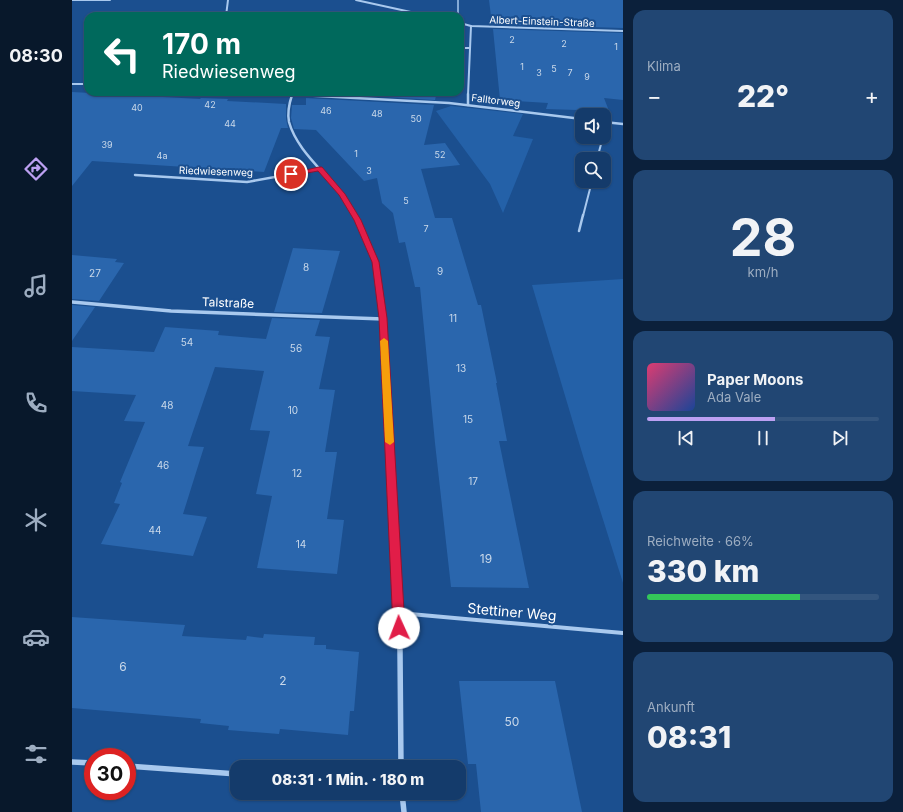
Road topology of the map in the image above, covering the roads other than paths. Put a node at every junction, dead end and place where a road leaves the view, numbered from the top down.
1 (72, 0) edge
2 (110, 0) edge
3 (228, 0) edge
4 (356, 0) edge
5 (458, 0) edge
6 (226, 12) edge
7 (412, 12) edge
8 (458, 12) edge
9 (464, 24) edge
10 (471, 26) junction
11 (623, 31) edge
12 (464, 48) edge
13 (470, 48) junction
14 (72, 84) edge
15 (84, 84) edge
16 (292, 96) edge
17 (312, 96) edge
18 (468, 104) junction
19 (575, 118) edge
20 (611, 123) edge
21 (623, 124) edge
22 (319, 169) junction
23 (135, 175) dead end
24 (590, 188) edge
25 (579, 231) dead end
26 (72, 302) edge
27 (383, 318) junction
28 (399, 613) junction
29 (623, 633) edge
30 (402, 760) edge
31 (72, 762) edge
32 (84, 763) edge
33 (136, 767) edge
34 (230, 773) edge
35 (403, 800) edge
36 (404, 812) edge

1 - 2 street
3 - 6 street
4 - 7 street
5 - 8 lane
9 - 10 street, Albert-Einstein-Straße
10 - 11 street, Albert-Einstein-Straße
10 - 13 street
12 - 13 street
13 - 18 street
14 - 15 street
16 - 22 street
17 - 18 street, Falltorweg
18 - 19 street, Falltorweg
20 - 21 street
22 - 23 street, Riedwiesenweg
22 - 27 street
24 - 25 lane
26 - 27 street, Talstraße
27 - 28 street
28 - 29 lane, Stettiner Weg
28 - 30 street
31 - 32 street
33 - 34 street
35 - 36 street

